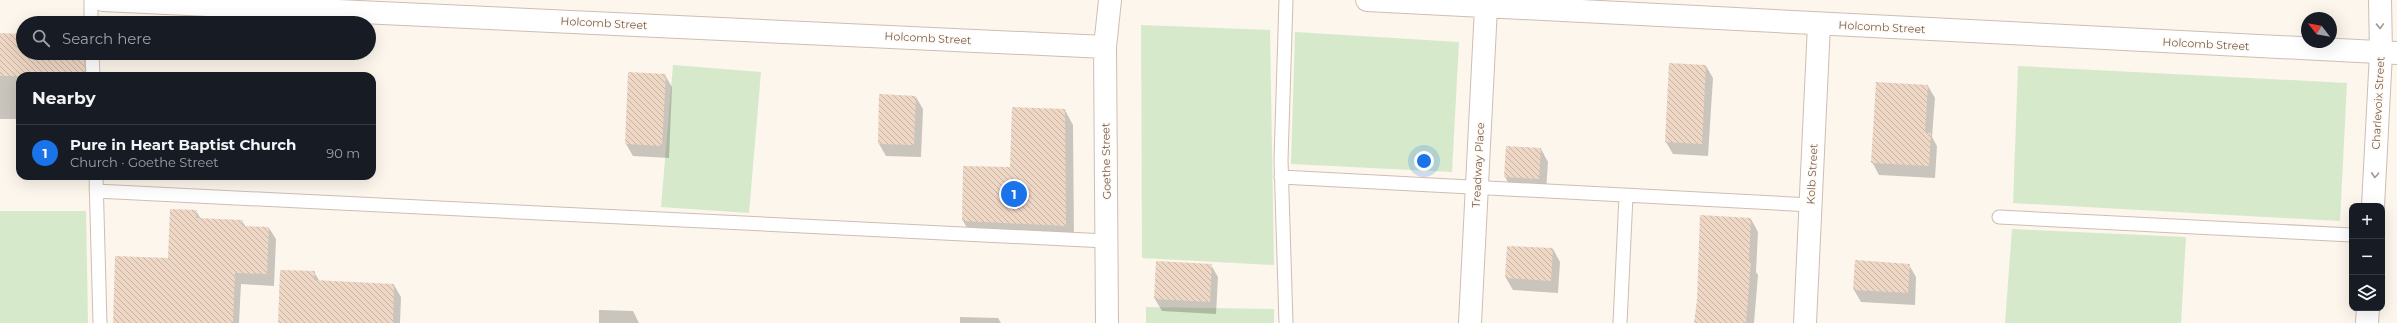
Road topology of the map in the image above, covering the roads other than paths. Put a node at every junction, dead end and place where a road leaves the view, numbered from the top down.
1 (91, 0) edge
2 (103, 0) edge
3 (1110, 0) edge
4 (1286, 0) edge
5 (1367, 0) edge
6 (2380, 0) edge
7 (1486, 7) junction
8 (92, 16) edge
9 (1820, 24) junction
10 (1105, 46) junction
11 (2389, 53) edge
12 (92, 60) edge
13 (93, 72) edge
14 (1281, 177) junction
15 (96, 180) edge
16 (1476, 188) junction
17 (96, 190) junction
18 (1626, 196) junction
19 (2373, 203) edge
20 (1811, 205) junction
21 (1999, 217) dead end
22 (2349, 235) edge
23 (1106, 241) junction
24 (2368, 311) edge
25 (100, 323) edge
26 (1107, 323) edge
27 (1286, 323) edge
28 (1470, 323) edge
29 (1620, 323) edge
30 (1805, 323) edge
31 (2367, 323) edge

1 - 8 lane
2 - 10 street, Holcomb Street
3 - 10 street, Goethe Street
4 - 14 lane
5 - 7 street, Holcomb Street
6 -> 11 street, Charlevoix Street
7 - 9 street, Holcomb Street
7 - 16 street, Treadway Place
9 - 11 street, Holcomb Street
9 - 20 street, Kolb Street
10 - 23 street, Goethe Street
11 -> 19 street, Charlevoix Street
12 - 13 lane
14 - 16 lane
14 - 27 lane
15 - 17 lane
16 - 18 lane
16 - 28 street, Treadway Place
17 - 23 lane
17 - 25 lane
18 - 20 lane
18 - 29 lane
20 - 30 street, Kolb Street
21 - 22 lane
23 - 26 street, Goethe Street
24 - 31 street

